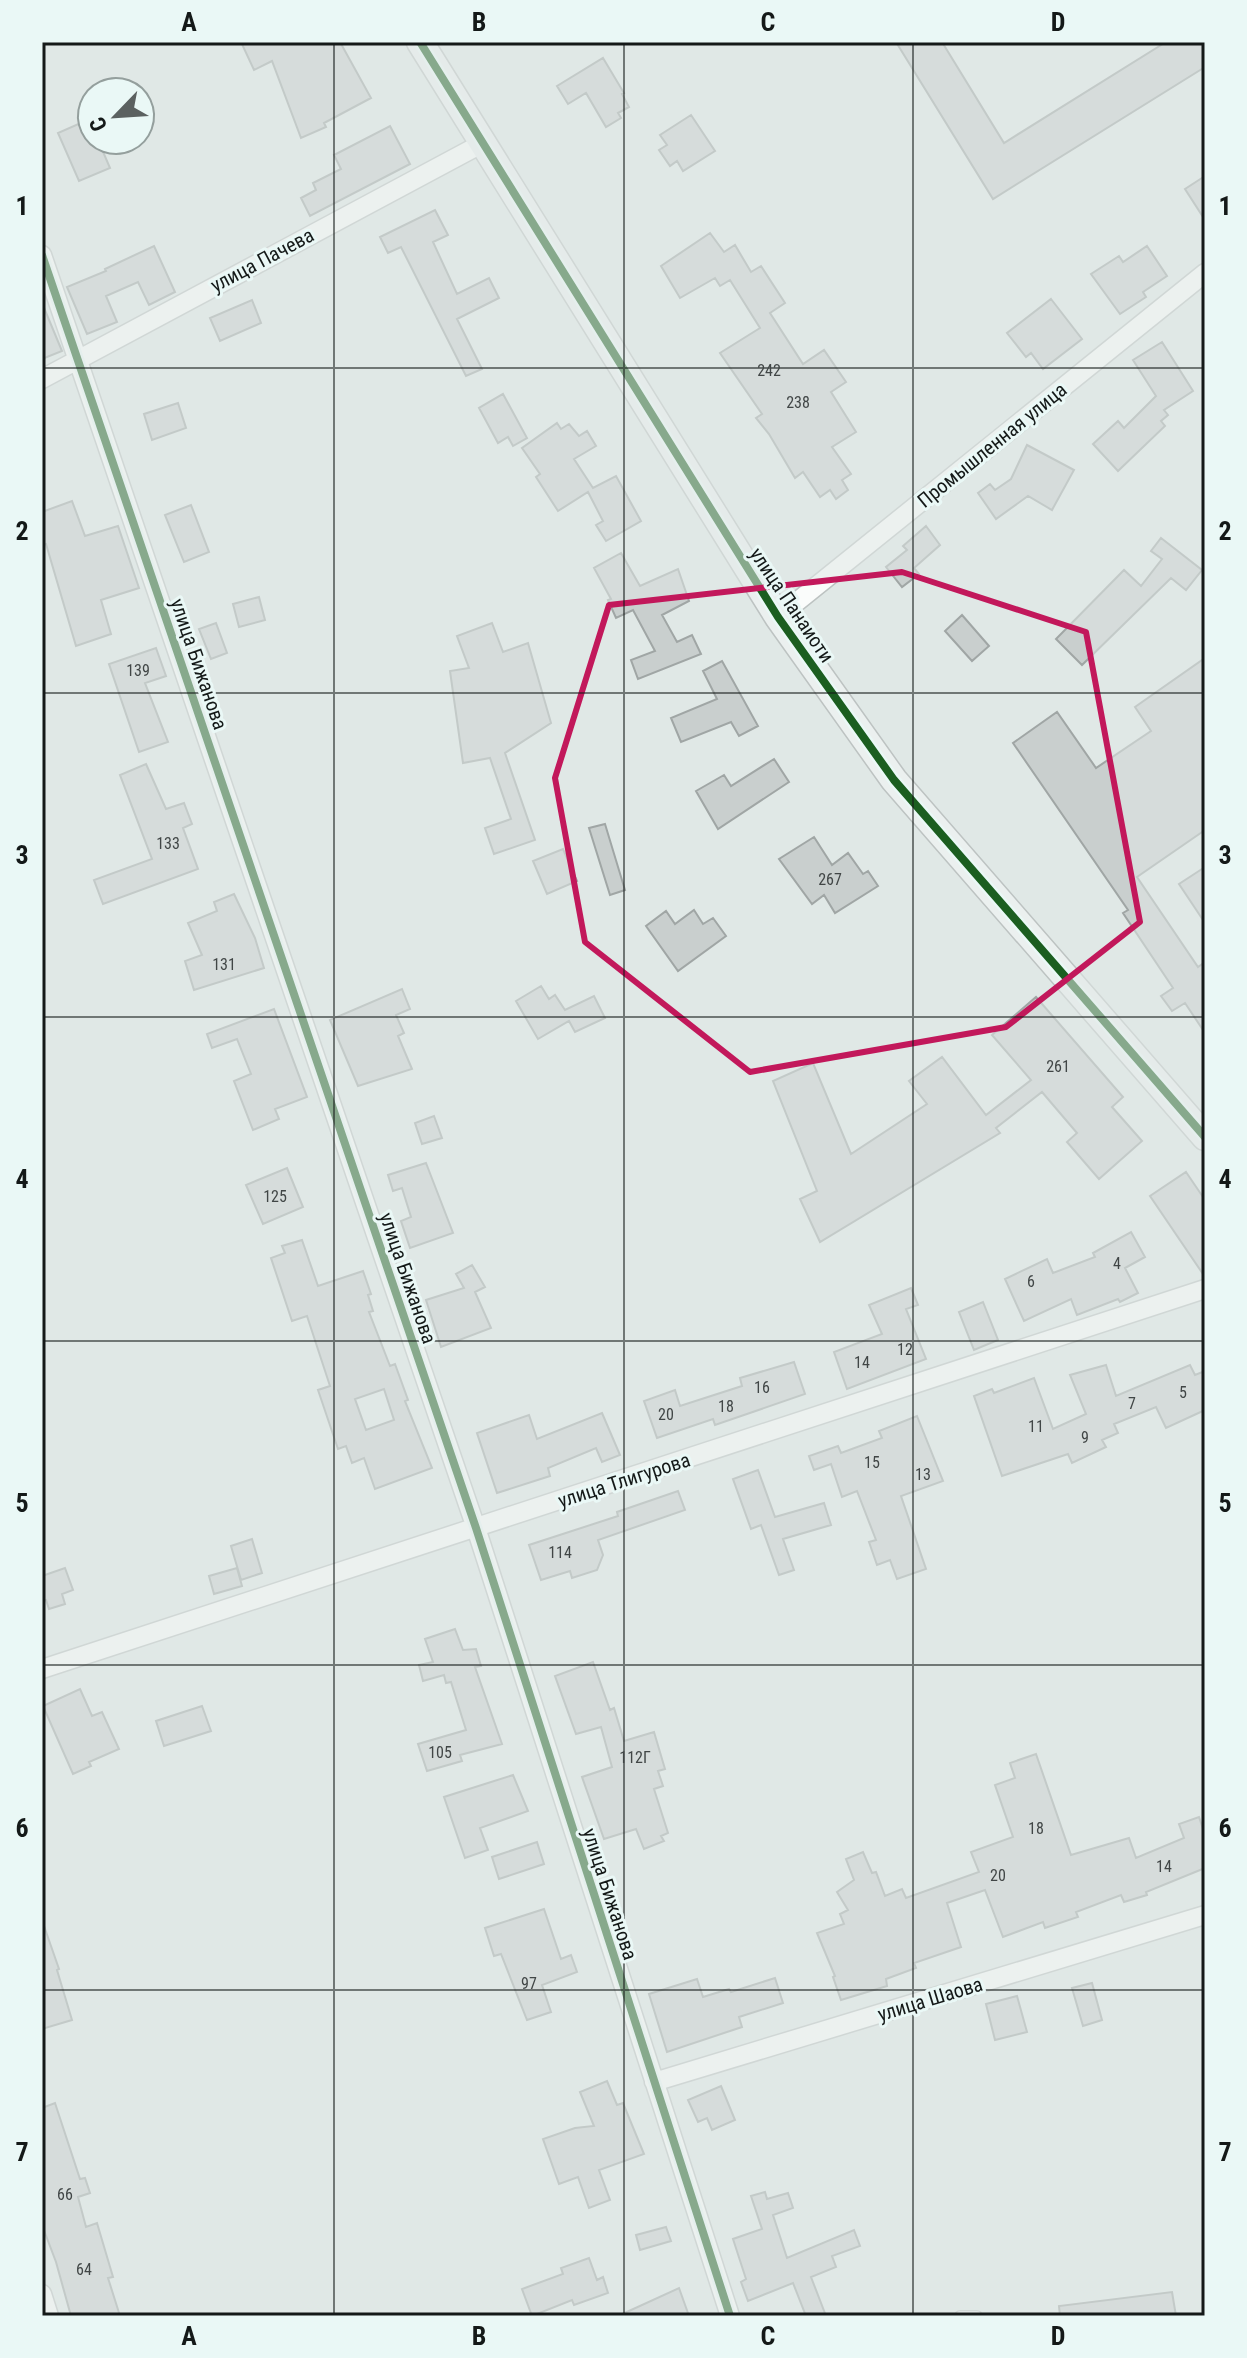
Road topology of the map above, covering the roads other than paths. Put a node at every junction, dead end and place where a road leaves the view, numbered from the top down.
1 (420, 42) edge
2 (483, 143) junction
3 (42, 255) edge
4 (1205, 273) edge
5 (78, 357) junction
6 (42, 379) edge
7 (778, 617) junction
8 (1205, 1137) edge
9 (1205, 1289) edge
10 (476, 1528) junction
11 (42, 1669) edge
12 (1205, 1915) edge
13 (654, 2082) junction
14 (42, 2294) edge
15 (49, 2316) edge
16 (730, 2316) edge
17 (960, 2316) edge
18 (977, 2316) edge

1 - 2 street, улица Панаиоти
2 - 5 street, улица Пачева
2 - 7 street, улица Панаиоти
3 - 5 street, улица Бижанова
4 - 7 street, Промышленная улица
5 - 6 street, улица Пачева
5 - 10 street, улица Бижанова
7 - 8 street, улица Панаиоти
9 - 10 street, улица Тлигурова
10 - 11 street, улица Тлигурова
10 - 13 street, улица Бижанова
12 - 13 street, улица Шаова
13 - 16 street, улица Бижанова
14 - 15 street
17 - 18 lane

